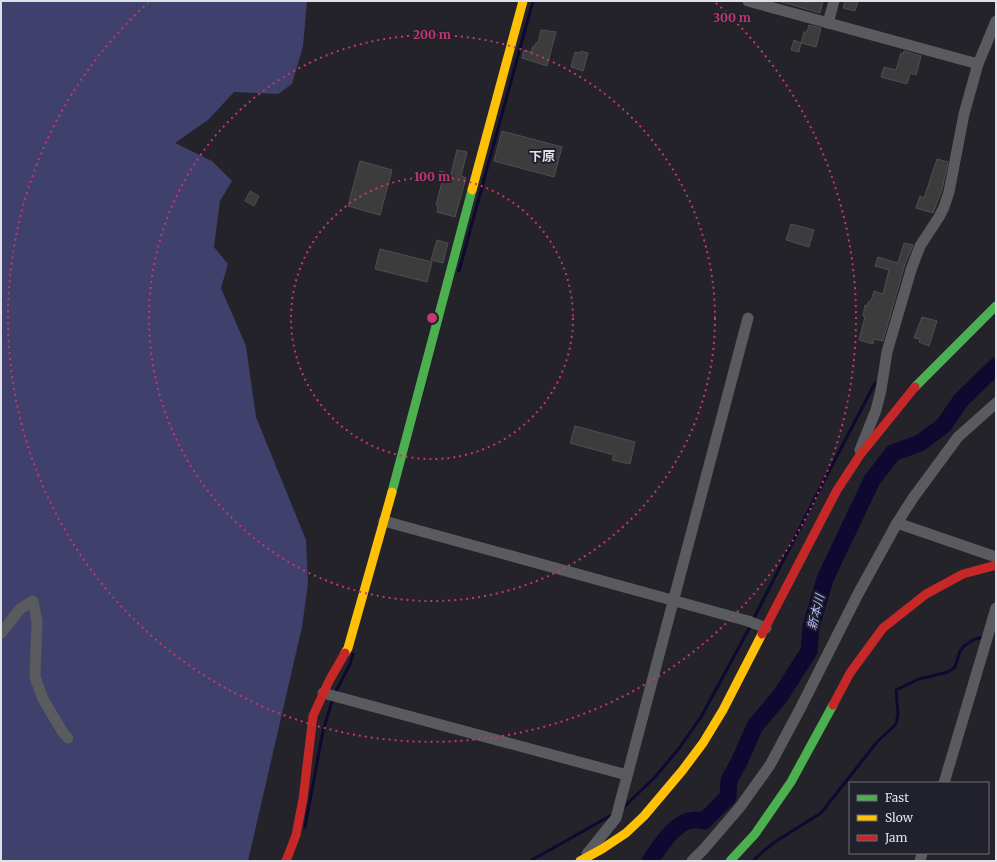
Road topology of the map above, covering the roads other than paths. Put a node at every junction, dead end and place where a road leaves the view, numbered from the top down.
1 (523, 1) edge
2 (748, 1) edge
3 (834, 1) edge
4 (996, 21) edge
5 (828, 23) junction
6 (978, 64) junction
7 (996, 306) edge
8 (748, 318) dead end
9 (996, 403) edge
10 (860, 455) junction
11 (384, 521) junction
12 (897, 523) junction
13 (996, 558) edge
14 (996, 565) edge
15 (674, 601) junction
16 (996, 608) edge
17 (766, 628) junction
18 (1, 633) edge
19 (323, 693) junction
20 (68, 738) dead end
21 (627, 775) junction
22 (944, 782) edge
23 (286, 861) edge
24 (581, 861) edge
25 (692, 861) edge
26 (730, 861) edge

1 - 11 street
2 - 5 street
3 - 5 street
4 - 6 street
5 - 6 street
6 - 10 street
7 - 10 street
8 - 15 street
9 - 12 street
10 - 17 street
11 - 15 street
11 - 19 street
12 - 13 street
12 - 25 street
14 - 26 street
15 - 17 street
15 - 21 street
16 - 22 street
17 - 24 street
18 - 20 street
19 - 21 street
19 - 23 street
21 - 24 street

